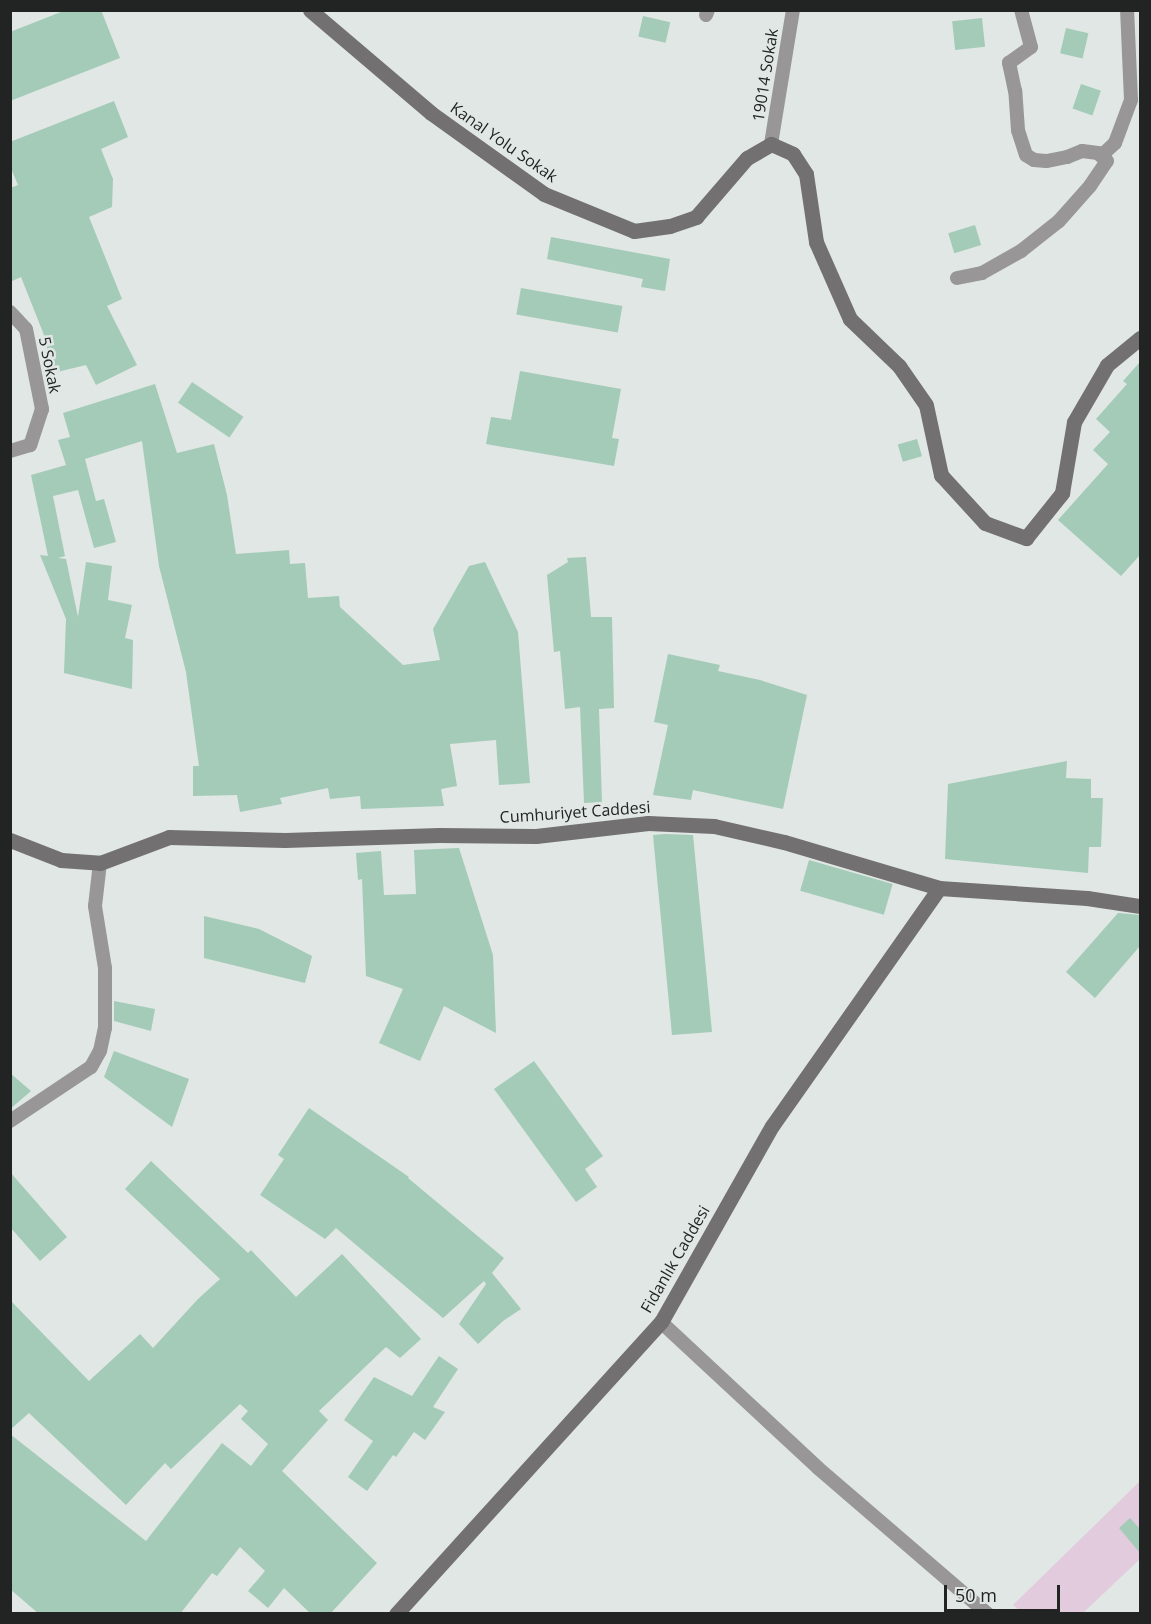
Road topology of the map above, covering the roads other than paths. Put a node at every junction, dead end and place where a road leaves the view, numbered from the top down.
1 (310, 10) edge
2 (794, 10) edge
3 (1022, 10) edge
4 (1127, 10) edge
5 (771, 144) junction
6 (1101, 156) junction
7 (957, 278) dead end
8 (10, 312) edge
9 (1140, 338) edge
10 (10, 451) edge
11 (10, 840) edge
12 (100, 862) junction
13 (939, 888) junction
14 (1140, 906) edge
15 (10, 1120) edge
16 (661, 1322) junction
17 (396, 1614) edge
18 (988, 1614) edge

1 - 5 street, Kanal Yolu Sokak
2 - 5 street, 19014 Sokak
3 - 6 street
4 - 6 street
5 - 9 street
6 - 7 street
8 - 10 street, 5 Sokak
11 - 12 street, Cumhuriyet Caddesi
12 - 13 street, Cumhuriyet Caddesi
12 - 15 street
13 - 14 street, Cumhuriyet Caddesi
13 - 16 street, Fidanlık Caddesi
16 - 17 street, Fidanlık Caddesi
16 - 18 street

